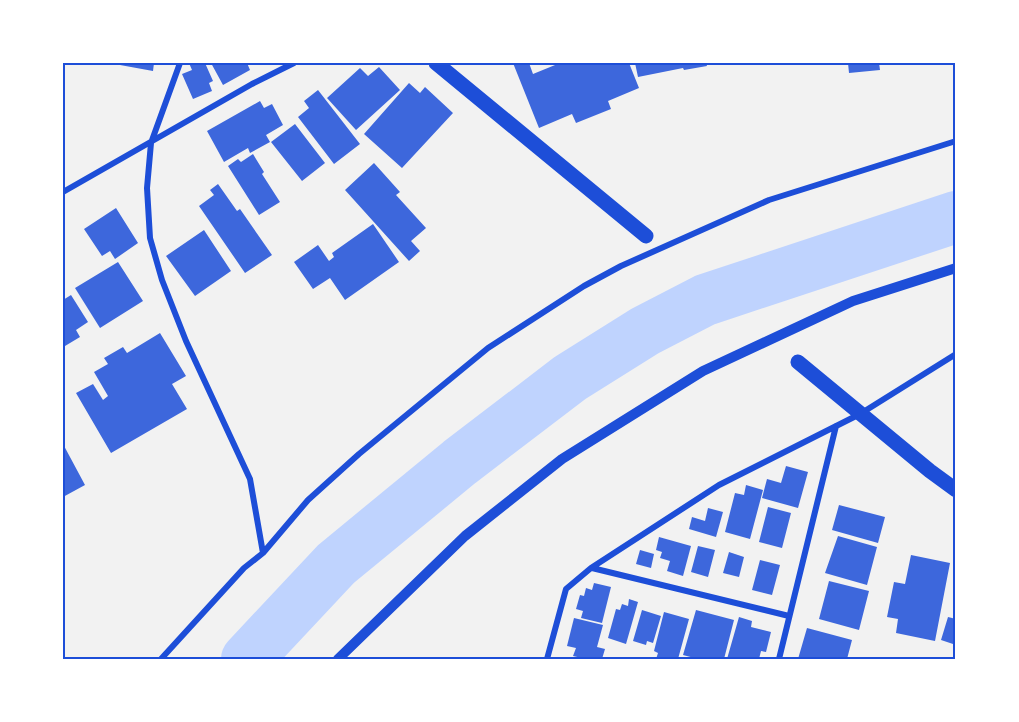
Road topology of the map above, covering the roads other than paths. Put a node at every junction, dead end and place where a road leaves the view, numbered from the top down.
1 (180, 63) edge
2 (294, 63) edge
3 (435, 63) edge
4 (956, 141) edge
5 (152, 143) junction
6 (63, 192) edge
7 (646, 236) dead end
8 (956, 268) edge
9 (956, 354) edge
10 (798, 362) dead end
11 (860, 414) junction
12 (836, 426) junction
13 (956, 490) edge
14 (263, 553) junction
15 (591, 568) junction
16 (789, 616) junction
17 (161, 659) edge
18 (338, 659) edge
19 (547, 659) edge
20 (779, 659) edge

1 - 5 street
2 - 5 street
3 - 7 main road
4 - 14 street
5 - 6 street
5 - 14 street
8 - 18 street
9 - 11 street
10 - 11 main road
11 - 12 street
11 - 13 main road
12 - 15 street
12 - 16 street
14 - 17 street
15 - 16 street
15 - 19 street
16 - 20 street

